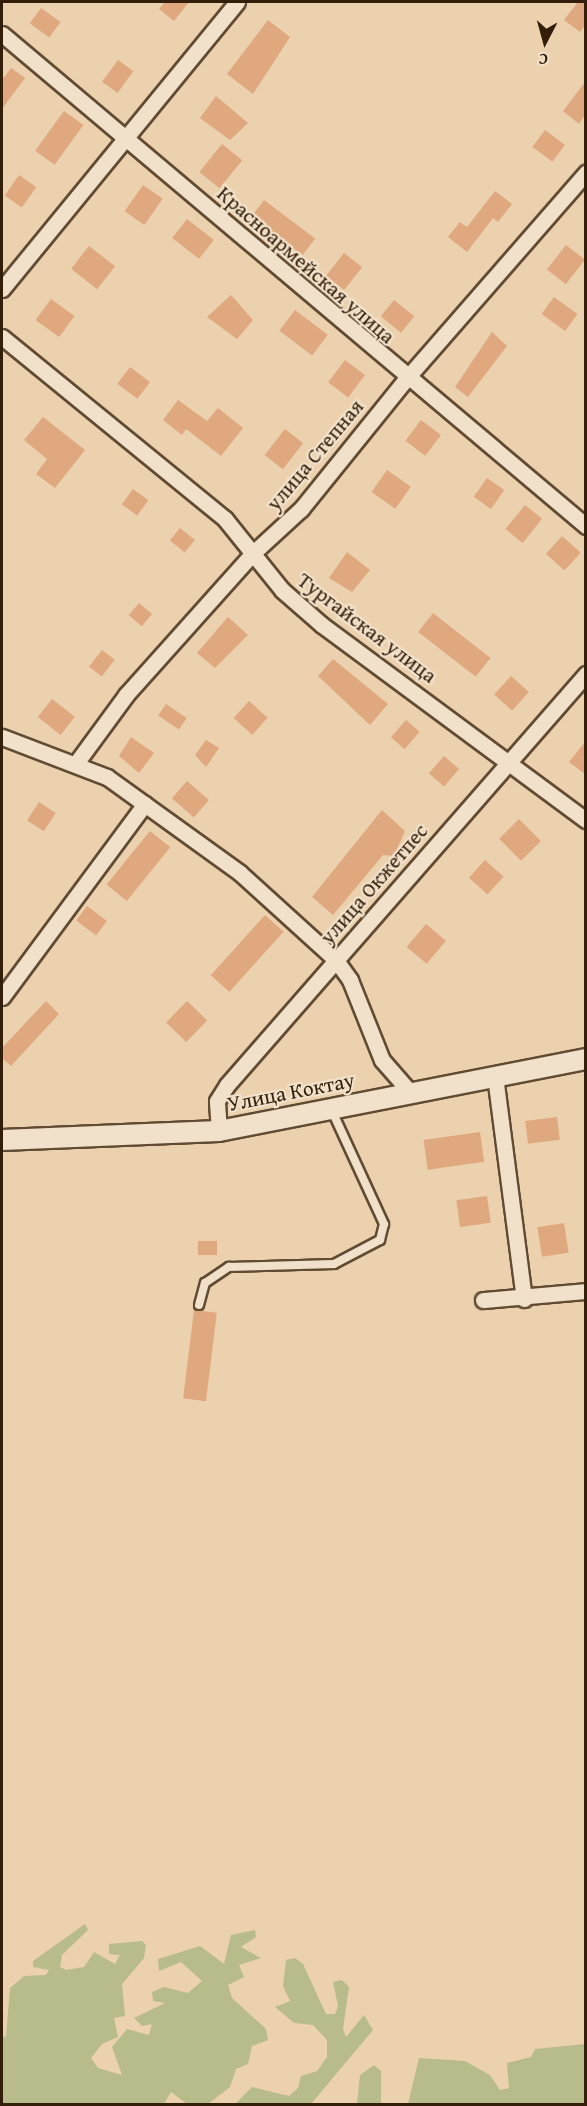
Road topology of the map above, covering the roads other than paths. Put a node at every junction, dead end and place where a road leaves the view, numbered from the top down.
1 (237, 2) edge
2 (2, 34) edge
3 (125, 137) junction
4 (585, 173) edge
5 (2, 289) edge
6 (2, 337) edge
7 (406, 379) junction
8 (585, 526) edge
9 (252, 554) junction
10 (585, 674) edge
11 (2, 737) edge
12 (511, 760) junction
13 (77, 762) junction
14 (145, 804) junction
15 (585, 820) edge
16 (335, 959) junction
17 (2, 997) edge
18 (585, 1059) edge
19 (495, 1076) junction
20 (410, 1092) junction
21 (331, 1110) junction
22 (219, 1131) junction
23 (2, 1140) edge
24 (585, 1291) edge
25 (524, 1299) junction
26 (483, 1300) dead end
27 (199, 1305) dead end

1 - 3 street
2 - 3 street, Красноармейская улица
3 - 5 street
3 - 7 street, Красноармейская улица
4 - 7 street, улица Степная
6 - 9 street, Тургайская улица
7 - 8 street, Красноармейская улица
7 - 9 street, улица Степная
9 - 12 street, Тургайская улица
9 - 13 street, улица Степная
10 - 12 street, улица Окжетпес
11 - 13 street
12 - 15 street, Тургайская улица
12 - 16 street, улица Окжетпес
13 - 14 street
14 - 16 street
14 - 17 street
16 - 20 street
16 - 22 street, улица Окжетпес
18 - 19 street, Улица Коктау
19 - 20 street, Улица Коктау
19 - 25 street
20 - 21 street, Улица Коктау
21 - 22 street, Улица Коктау
21 - 27 lane
22 - 23 street, Улица Коктау
24 - 25 street
25 - 26 street

